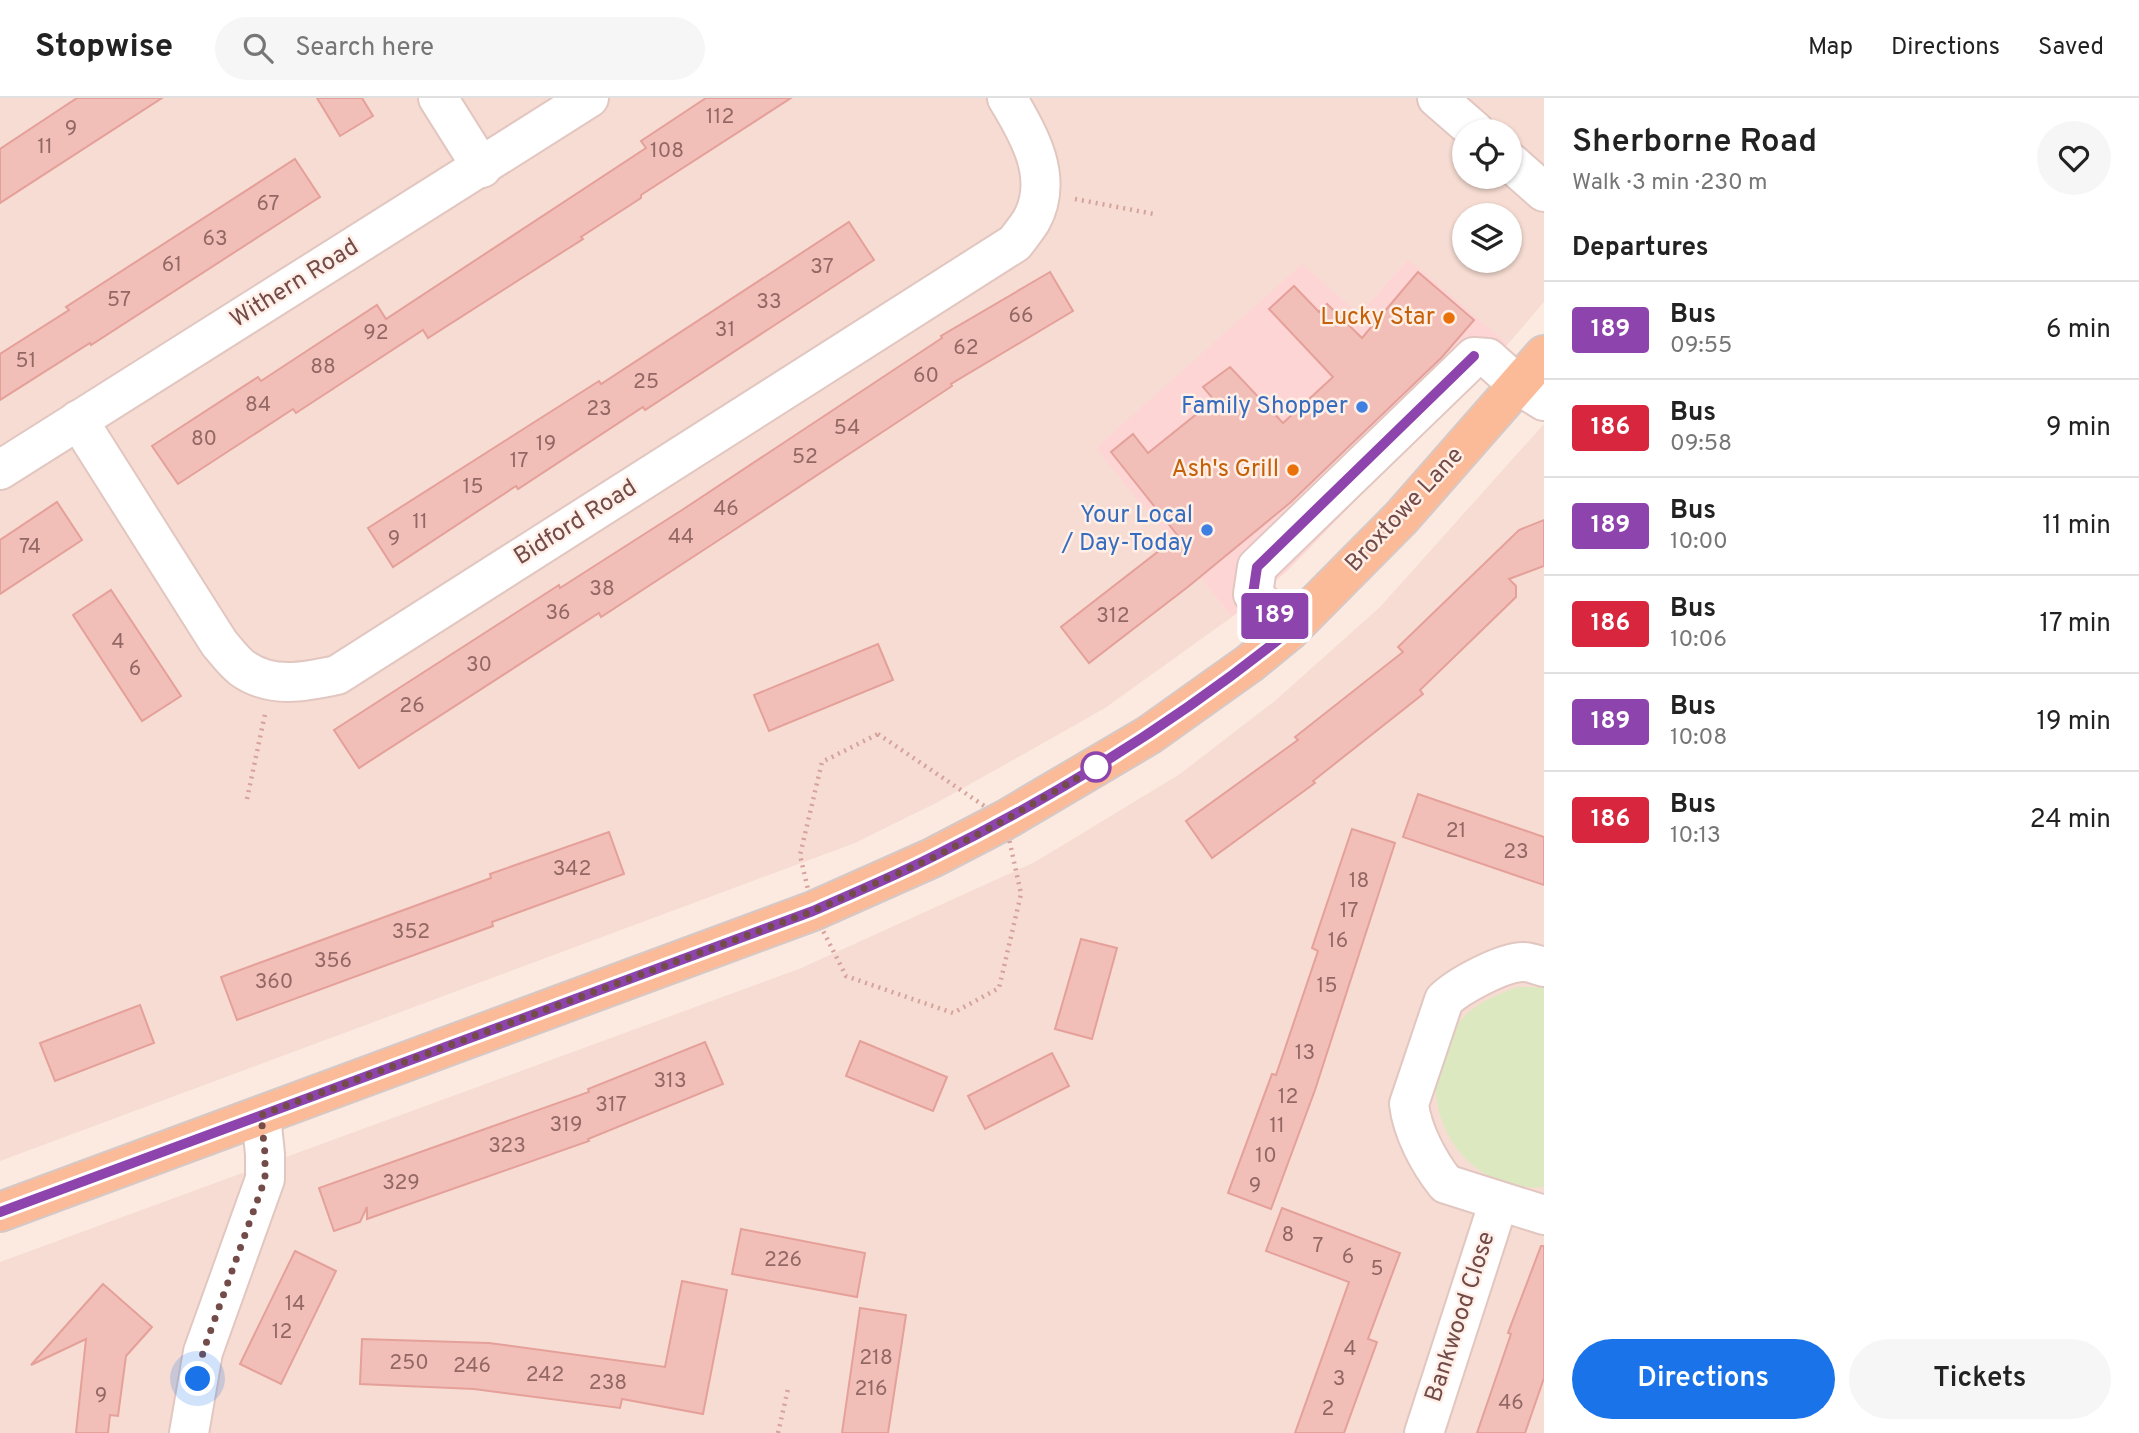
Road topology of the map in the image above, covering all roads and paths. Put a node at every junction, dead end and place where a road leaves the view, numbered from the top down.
1 (438, 98) edge
2 (589, 98) edge
3 (1007, 98) edge
4 (1437, 98) edge
5 (1461, 119) edge
6 (482, 168) junction
7 (1522, 173) edge
8 (1040, 192) junction
9 (1544, 192) edge
10 (1154, 214) dead end
11 (1544, 355) edge
12 (1531, 393) edge
13 (78, 420) junction
14 (0, 470) edge
15 (1289, 631) junction
16 (272, 682) junction
17 (247, 799) dead end
18 (1005, 820) junction
19 (813, 911) junction
20 (1544, 967) edge
21 (261, 1115) junction
22 (1499, 1201) junction
23 (0, 1212) edge
24 (1544, 1215) edge
25 (788, 1389) dead end
26 (189, 1433) edge
27 (778, 1433) edge
28 (1424, 1433) edge

1 - 6 street
2 - 6 street, Withern Road
3 - 8 street, Bidford Road
4 - 5 street
6 - 13 street, Withern Road
7 - 9 street
8 - 10 path
8 - 16 street, Bidford Road
11 - 12 main road, Broxtowe Lane
12 - 15 main road, Broxtowe Lane
12 - 15 street
13 - 14 street, Withern Road
13 - 16 street, Bidford Road
15 - 18 main road, Broxtowe Lane
16 - 17 path
18 - 19 main road, Broxtowe Lane
18 - 19 path
18 - 19 path
19 - 21 main road, Broxtowe Lane
20 - 22 street, Bankwood Close
21 - 23 main road, Broxtowe Lane
21 - 26 street
22 - 24 street, Bankwood Close
22 - 28 street, Bankwood Close
25 - 27 path

